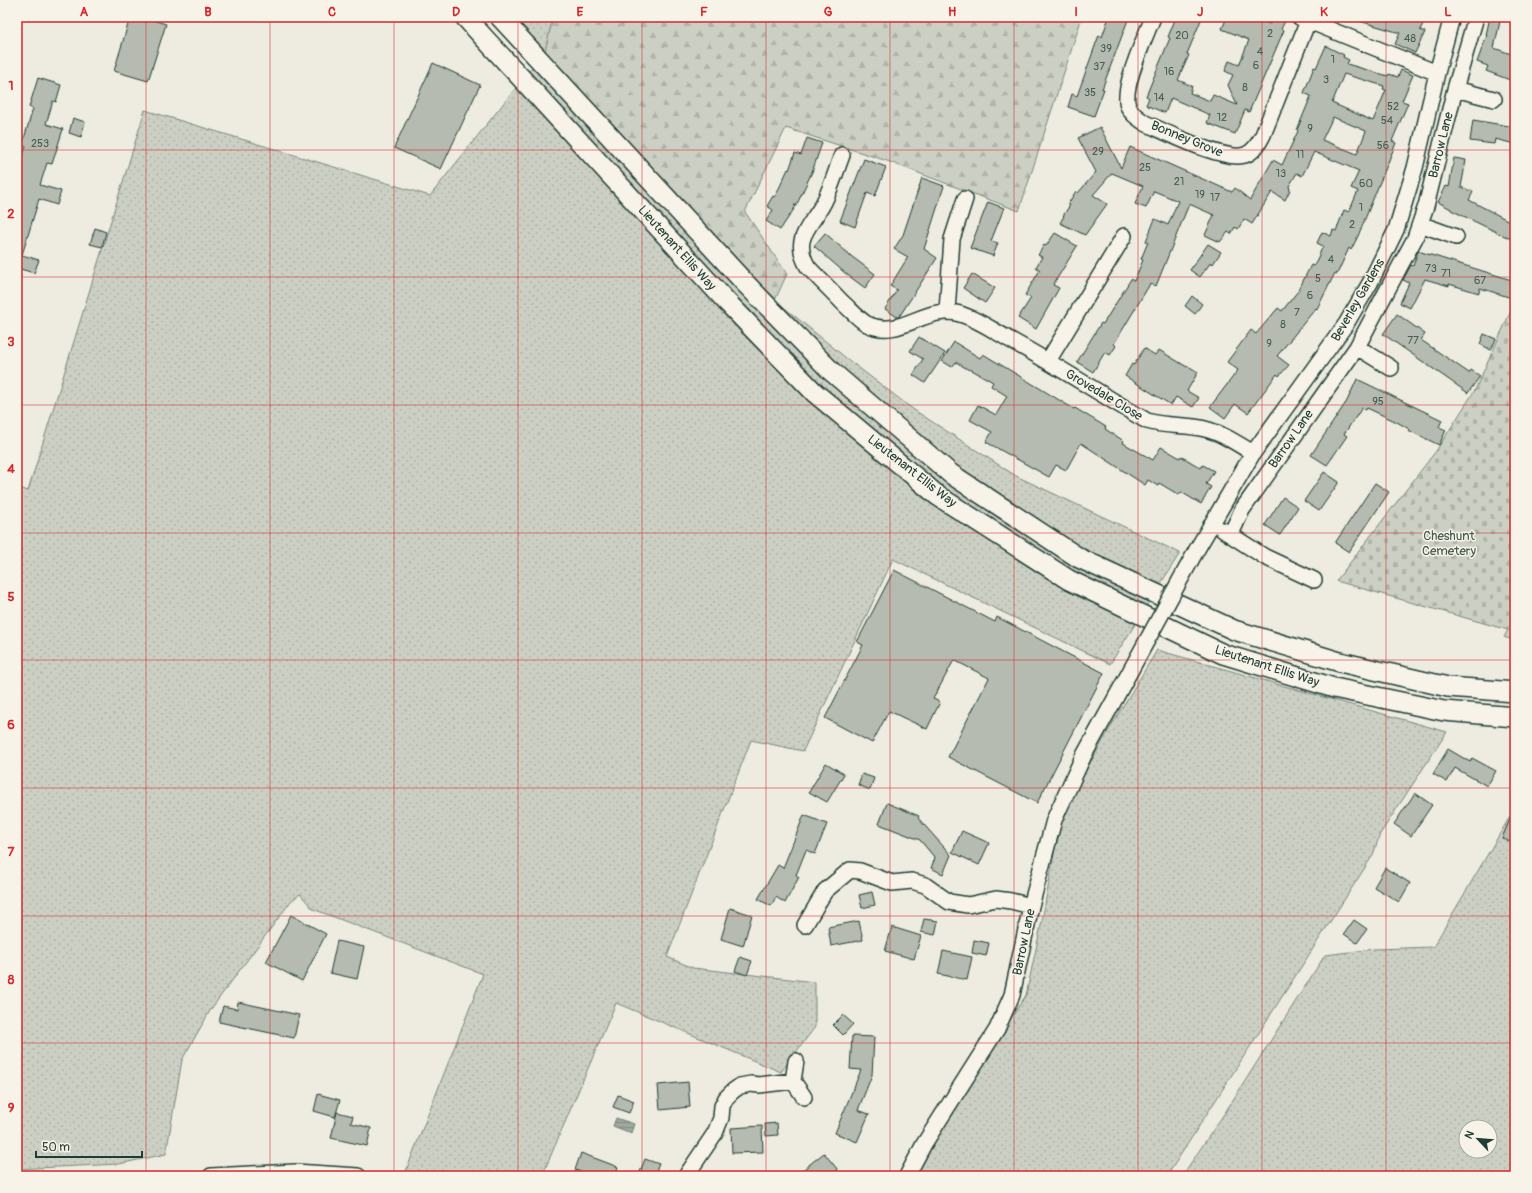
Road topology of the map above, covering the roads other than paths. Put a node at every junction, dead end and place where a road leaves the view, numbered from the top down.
1 (465, 17) edge
2 (500, 17) edge
3 (1153, 17) edge
4 (1452, 17) edge
5 (1476, 17) edge
6 (1304, 19) edge
7 (1437, 73) junction
8 (1455, 89) junction
9 (1494, 99) dead end
10 (842, 155) dead end
11 (965, 199) dead end
12 (1420, 224) junction
13 (1124, 236) dead end
14 (1456, 237) dead end
15 (947, 311) junction
16 (1356, 348) junction
17 (1048, 361) junction
18 (1391, 368) dead end
19 (1253, 452) junction
20 (1212, 523) junction
21 (1231, 534) junction
22 (1196, 551) joint
23 (1314, 580) dead end
24 (1515, 692) edge
25 (1515, 717) edge
26 (1031, 906) junction
27 (804, 925) dead end
28 (796, 1061) dead end
29 (793, 1081) junction
30 (804, 1097) dead end
31 (211, 1176) edge
32 (358, 1176) edge
33 (686, 1176) edge
34 (907, 1176) edge

1 - 25 main road, Lieutenant Ellis Way
2 - 24 main road, Lieutenant Ellis Way
3 - 6 street, Bonney Grove
4 - 7 street, Beverley Gardens
5 - 8 street, Barrow Lane
6 - 7 street, Bonney Grove
7 - 19 street, Beverley Gardens
8 - 9 street
8 - 12 street, Barrow Lane
10 - 15 street, Grovedale Close
11 - 15 street
12 - 14 street
12 - 16 street, Barrow Lane
13 - 17 street
15 - 17 street, Grovedale Close
16 - 18 street
16 - 21 street, Barrow Lane
17 - 19 street, Grovedale Close
19 - 20 street, Beverley Gardens
20 - 21 street
20 - 22 street, Beverley Gardens
21 - 23 street
22 - 26 street, Barrow Lane, bridge
26 - 27 street
26 - 34 street, Barrow Lane
28 - 29 street
29 - 30 street
29 - 33 street
31 - 32 street

